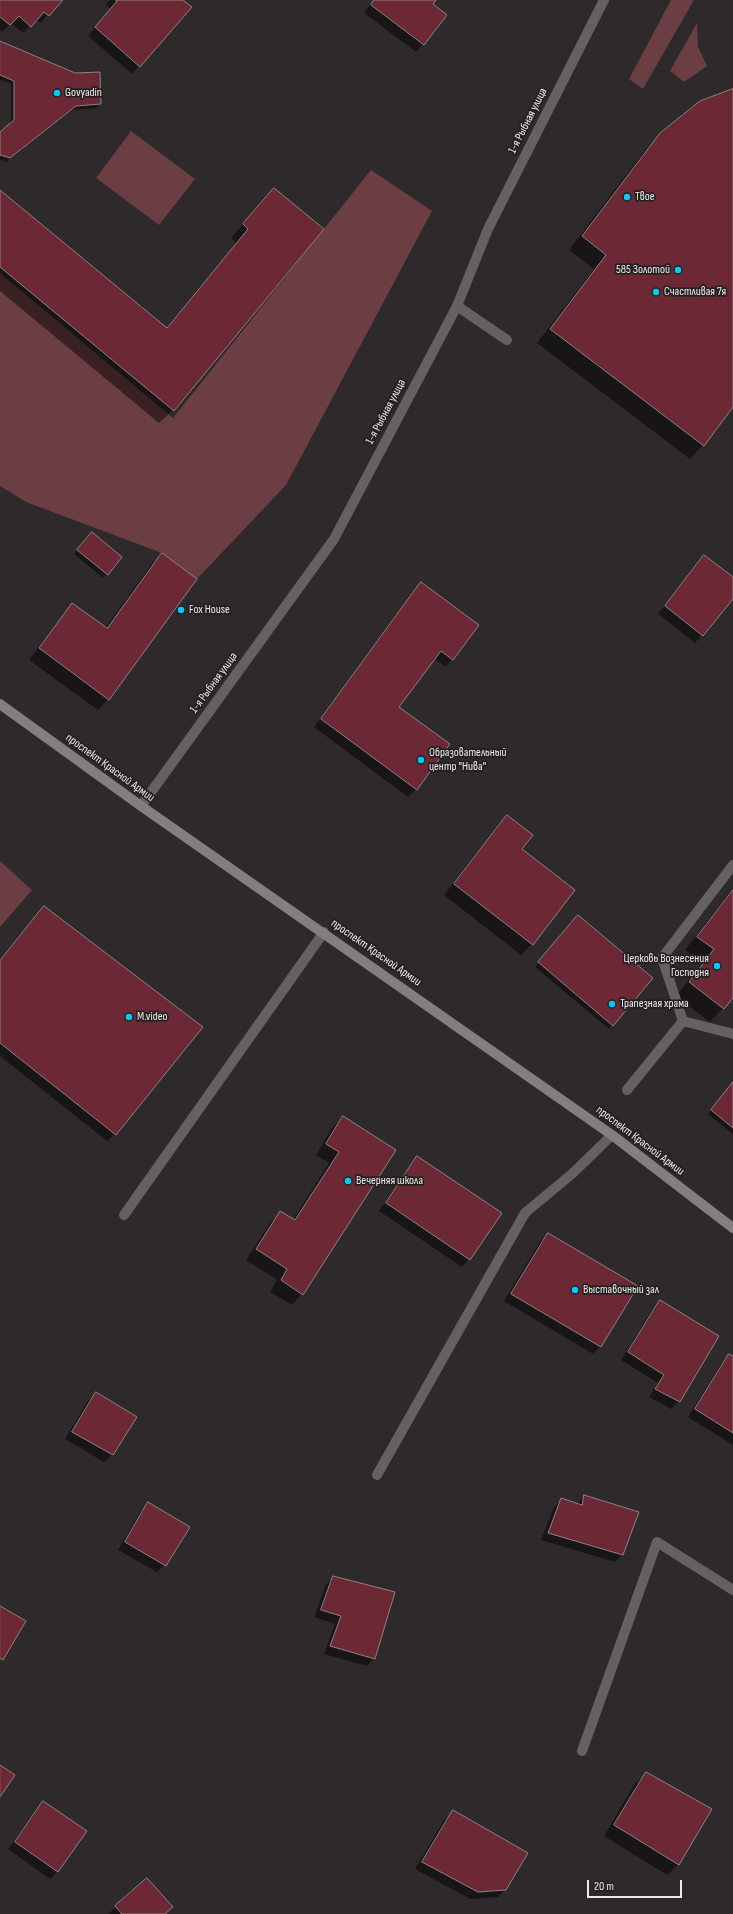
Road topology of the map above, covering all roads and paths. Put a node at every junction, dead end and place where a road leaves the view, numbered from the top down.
1 (604, 0) edge
2 (457, 306) junction
3 (507, 340) dead end
4 (0, 704) edge
5 (141, 806) junction
6 (733, 865) edge
7 (324, 932) junction
8 (683, 1021) junction
9 (733, 1034) edge
10 (628, 1090) dead end
11 (612, 1135) junction
12 (124, 1215) dead end
13 (733, 1228) edge
14 (378, 1475) dead end
15 (733, 1590) edge
16 (582, 1751) dead end

1 - 2 street, 1-я Рыбная улица
2 - 3 street
2 - 5 street, 1-я Рыбная улица
4 - 5 main road, проспект Красной Армии
5 - 7 main road, проспект Красной Армии
6 - 8 street
7 - 11 main road, проспект Красной Армии
7 - 12 street
8 - 9 street
8 - 10 street
11 - 13 main road, проспект Красной Армии
11 - 14 street
15 - 16 street

